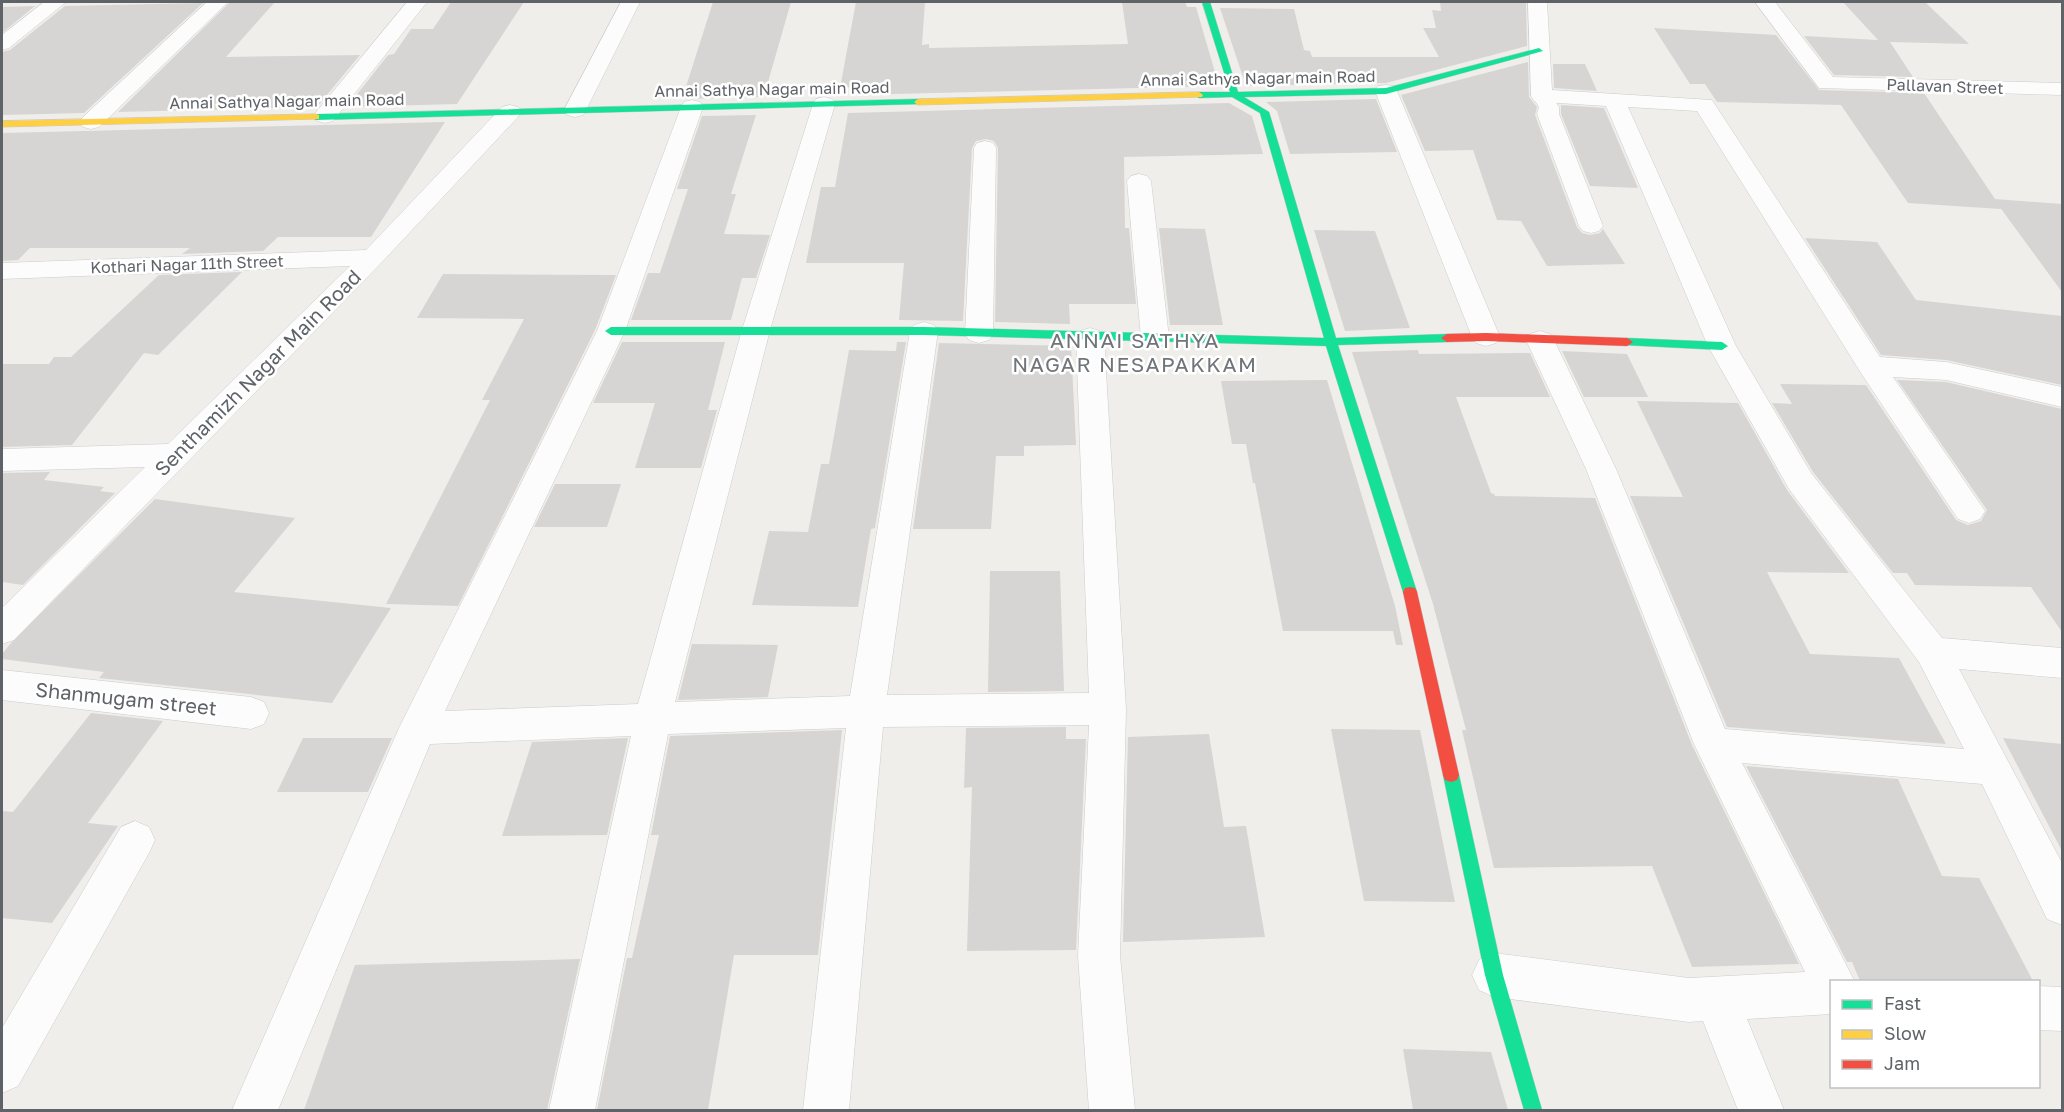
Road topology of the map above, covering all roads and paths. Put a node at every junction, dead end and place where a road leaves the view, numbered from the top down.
1 (56, 2) edge
2 (218, 2) edge
3 (417, 2) edge
4 (630, 2) edge
5 (1206, 2) edge
6 (1537, 2) edge
7 (1765, 2) edge
8 (2, 17) edge
9 (37, 17) junction
10 (2, 44) edge
11 (1539, 51) junction
12 (2062, 89) edge
13 (1386, 91) junction
14 (1235, 95) junction
15 (1542, 96) junction
16 (1614, 99) junction
17 (824, 105) junction
18 (692, 107) junction
19 (575, 110) junction
20 (510, 112) junction
21 (325, 116) junction
22 (92, 122) junction
23 (2, 124) edge
24 (985, 148) dead end
25 (1139, 181) dead end
26 (1591, 226) dead end
27 (373, 257) junction
28 (2, 271) edge
29 (611, 330) junction
30 (756, 330) junction
31 (924, 332) junction
32 (979, 334) junction
33 (1090, 337) junction
34 (1486, 337) junction
35 (1155, 338) junction
36 (1540, 340) junction
37 (1331, 342) junction
38 (1722, 346) junction
39 (1871, 366) junction
40 (2062, 397) edge
41 (178, 455) junction
42 (2, 460) edge
43 (1969, 511) dead end
44 (2, 630) edge
45 (1932, 652) junction
46 (2062, 663) edge
47 (2, 685) edge
48 (1108, 709) junction
49 (866, 711) junction
50 (251, 713) dead end
51 (653, 718) junction
52 (418, 728) junction
53 (1713, 744) junction
54 (1994, 768) junction
55 (135, 840) dead end
56 (2057, 885) edge
57 (1494, 975) junction
58 (1832, 980) edge
59 (1830, 992) edge
60 (1717, 1000) junction
61 (2040, 1008) edge
62 (2062, 1010) edge
63 (2, 1070) edge
64 (255, 1110) edge
65 (572, 1110) edge
66 (826, 1110) edge
67 (1112, 1110) edge
68 (1533, 1110) edge
69 (1761, 1110) edge

1 - 9 street
2 - 22 street
3 - 21 street
4 - 19 street
5 - 14 street
6 - 11 street
7 - 12 street, Pallavan Street
8 - 9 street
9 - 10 street
11 - 13 street, Annai Sathya Nagar main Road
11 - 15 street
13 - 14 street, Annai Sathya Nagar main Road
13 - 34 street
14 - 17 street, Annai Sathya Nagar main Road
14 - 37 street
15 - 16 street
15 - 26 lane
16 - 38 street
16 - 39 street
17 - 18 street, Annai Sathya Nagar main Road
17 - 30 street
18 - 19 street, Annai Sathya Nagar main Road
18 - 29 street
19 - 20 street, Annai Sathya Nagar main Road
20 - 21 street, Annai Sathya Nagar main Road
20 - 27 street, Senthamizh Nagar Main Road
21 - 22 street, Annai Sathya Nagar main Road
22 - 23 street, Annai Sathya Nagar main Road
24 - 32 street
25 - 35 street
27 - 28 street, Kothari Nagar 11th Street
27 - 41 street, Senthamizh Nagar Main Road
29 - 30 street
29 - 52 street
30 - 31 street
30 - 51 street
31 - 32 street
31 - 49 street
32 - 33 street
33 - 35 street
33 - 48 street
34 - 36 street
34 - 37 street
35 - 37 street
36 - 38 street
36 - 53 street
37 - 57 street
38 - 45 street
39 - 40 street
39 - 43 street
41 - 42 street
41 - 44 street, Senthamizh Nagar Main Road
45 - 46 street
45 - 54 street
47 - 50 street, Shanmugam street
48 - 49 street
48 - 67 street
49 - 51 street
49 - 66 street
51 - 52 street
51 - 65 street
52 - 64 street
53 - 54 street
53 - 58 street
54 - 56 street
55 - 63 street
57 - 60 street
57 - 68 street
59 - 60 street
60 - 69 street
61 - 62 street

